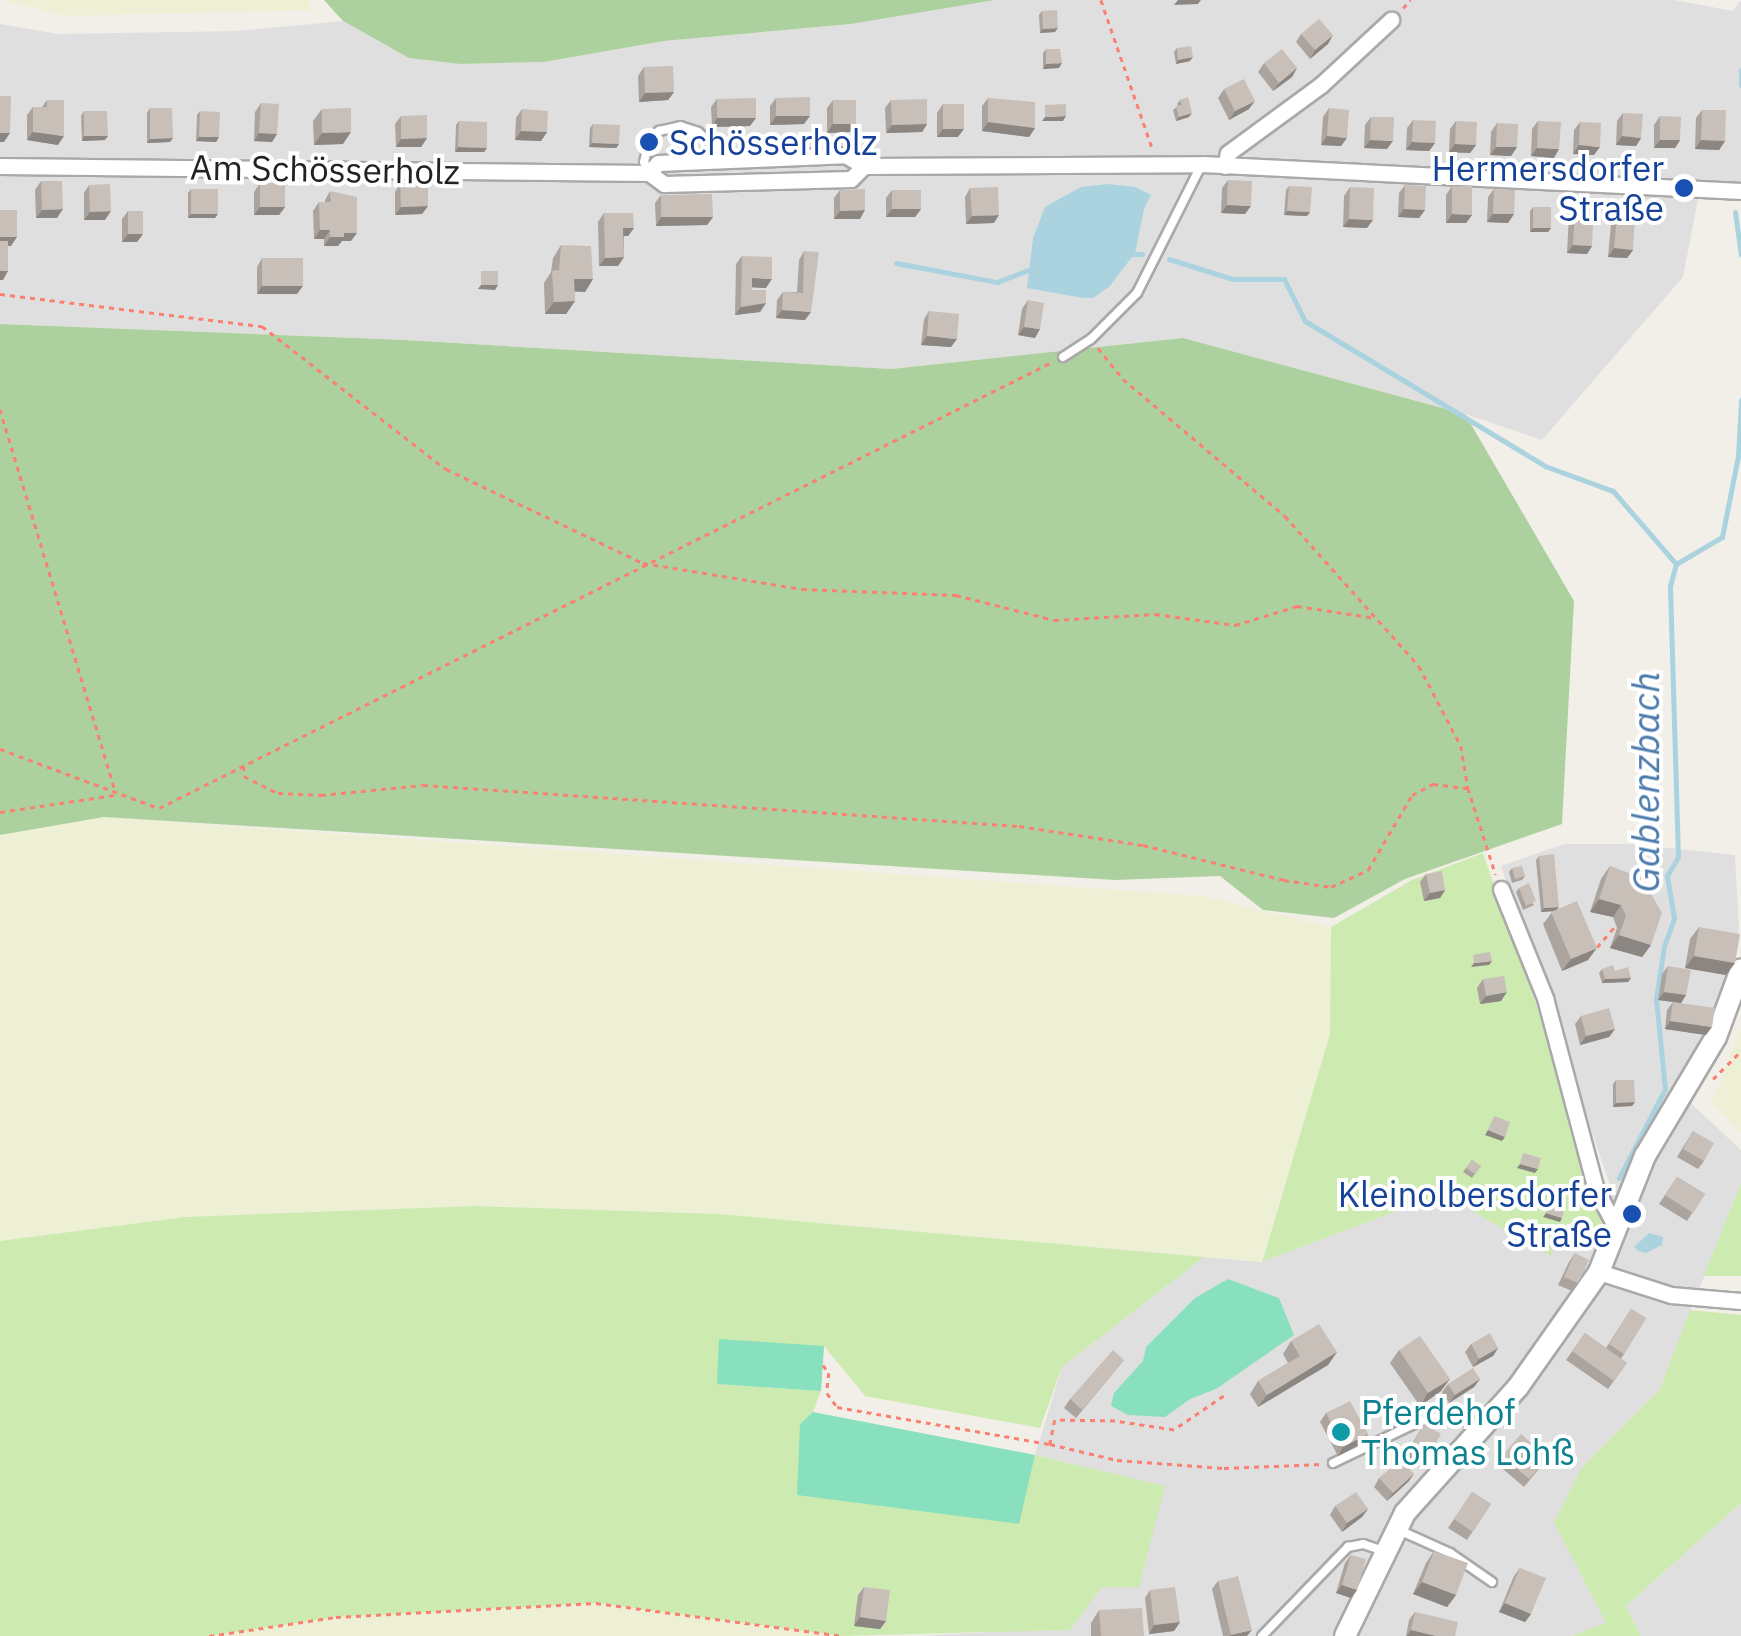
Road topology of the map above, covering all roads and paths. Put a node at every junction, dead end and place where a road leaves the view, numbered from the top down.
1 (1102, 2) edge
2 (1391, 20) dead end
3 (733, 161) junction
4 (1202, 164) junction
5 (1160, 165) junction
6 (0, 166) edge
7 (864, 166) junction
8 (1225, 166) junction
9 (649, 173) junction
10 (1741, 191) edge
11 (0, 294) edge
12 (1090, 339) junction
13 (1062, 357) joint
14 (0, 409) edge
15 (643, 564) junction
16 (1376, 618) junction
17 (0, 748) edge
18 (244, 766) junction
19 (1468, 788) junction
20 (116, 794) junction
21 (0, 812) edge
22 (1500, 889) joint
23 (1614, 920) dead end
24 (1596, 948) edge
25 (1741, 969) edge
26 (1616, 1227) junction
27 (1599, 1272) junction
28 (1741, 1301) edge
29 (823, 1365) dead end
30 (1224, 1396) dead end
31 (1483, 1428) junction
32 (1050, 1444) junction
33 (1334, 1464) joint
34 (1395, 1529) junction
35 (1384, 1551) junction
36 (1492, 1582) dead end
37 (209, 1636) edge
38 (842, 1636) edge
39 (1262, 1636) edge
40 (1345, 1636) edge

1 - 5 path
2 - 8 street
3 - 7 street, Am Schösserholz
3 - 9 street, Am Schösserholz
3 - 9 lane
4 - 5 street, Am Schösserholz
4 - 8 street, Am Schösserholz
4 - 12 lane
5 - 7 street, Am Schösserholz
6 - 9 street, Am Schösserholz
7 - 9 street, Am Schösserholz
8 - 10 street, Am Schösserholz
11 - 15 path
12 - 13 lane
12 - 16 path
13 - 15 path
14 - 20 path
15 - 16 path
15 - 18 path
16 - 19 path
17 - 20 path
18 - 19 path
18 - 20 path
19 - 22 path
20 - 21 path
22 - 26 street
23 - 24 path
25 - 26 street
26 - 27 street
27 - 28 street
27 - 31 street
29 - 32 path
30 - 32 path
31 - 33 lane
31 - 34 street
32 - 33 path
34 - 35 street
34 - 36 lane
35 - 39 lane
35 - 40 street
37 - 38 path

